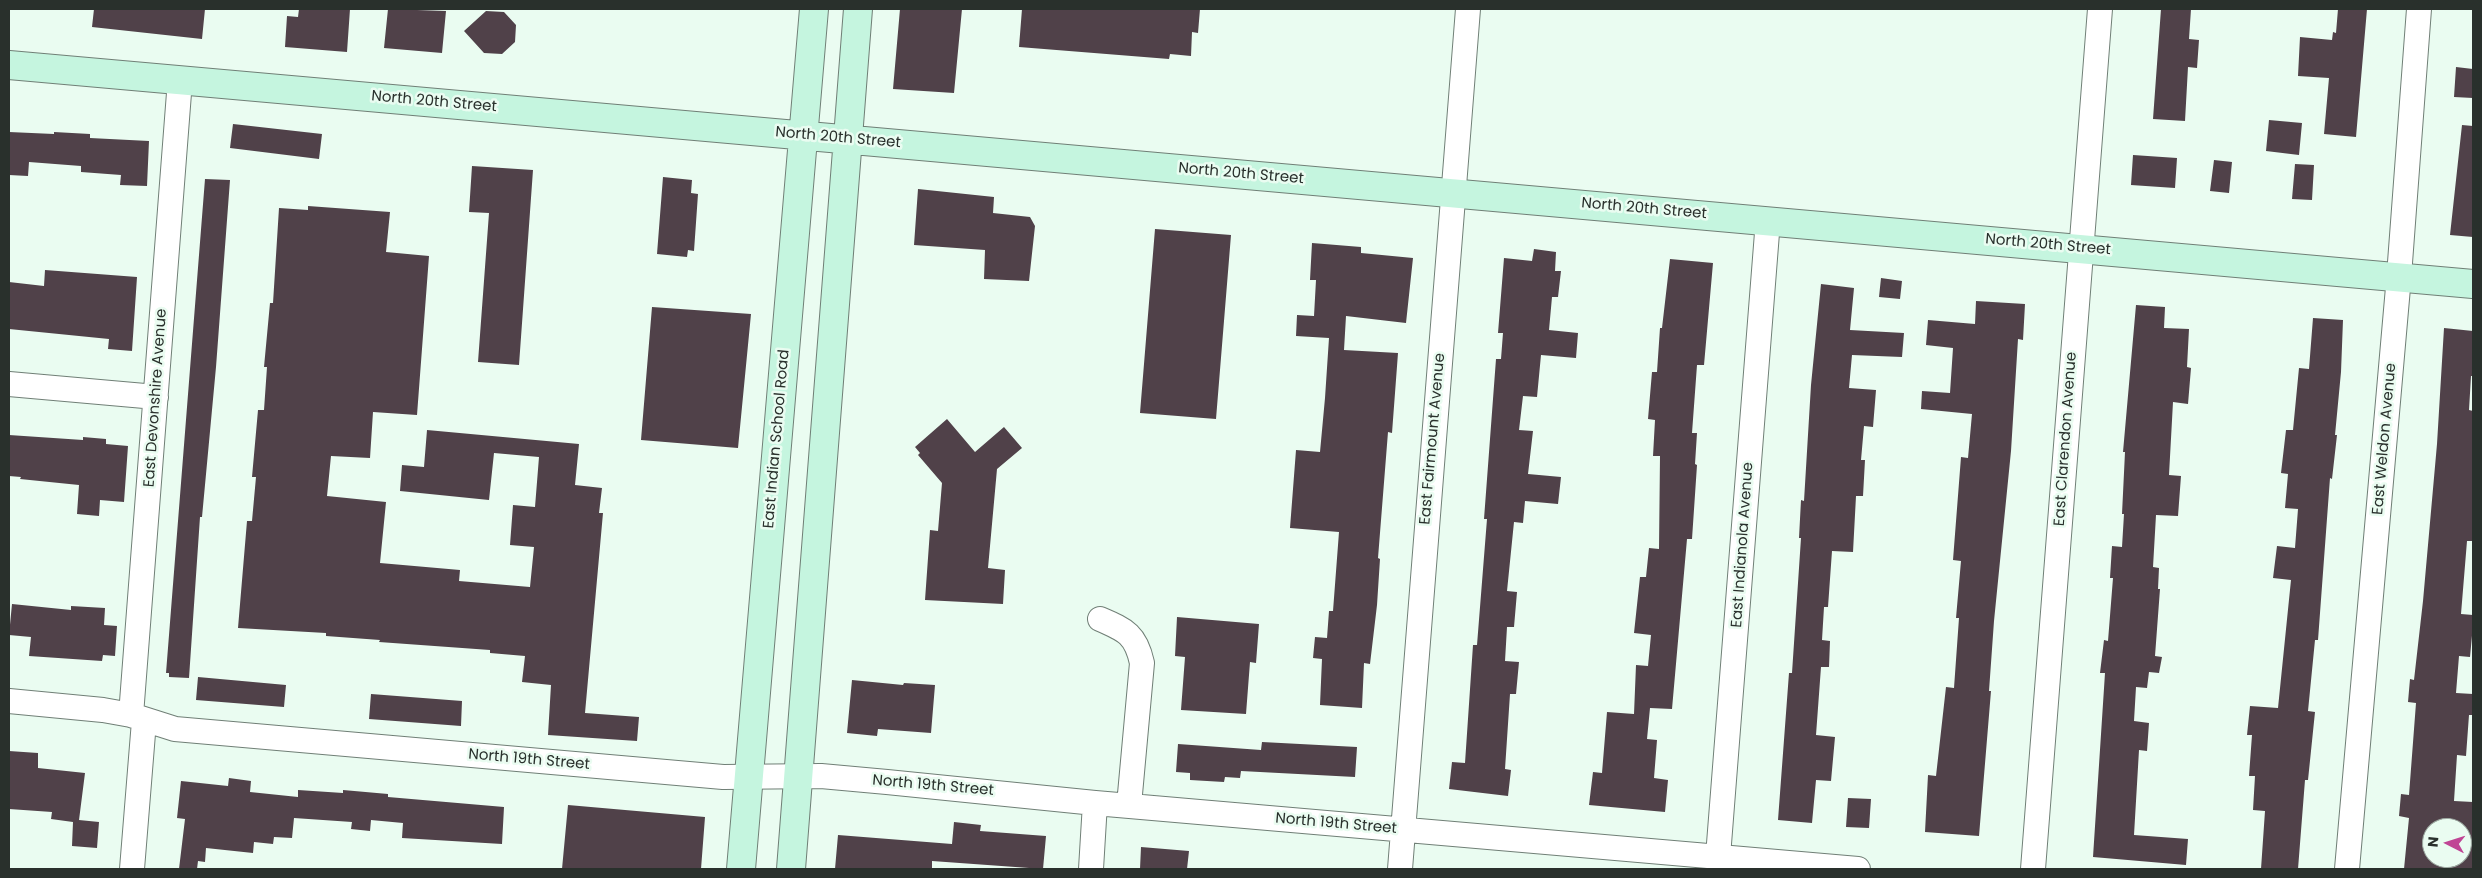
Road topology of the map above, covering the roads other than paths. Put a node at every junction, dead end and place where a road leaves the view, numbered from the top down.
1 (814, 9) edge
2 (858, 9) edge
3 (1468, 9) edge
4 (2100, 9) edge
5 (2419, 9) edge
6 (9, 65) edge
7 (180, 80) junction
8 (803, 135) junction
9 (849, 140) junction
10 (1454, 194) junction
11 (1768, 220) junction
12 (2081, 247) junction
13 (2399, 276) junction
14 (2473, 284) edge
15 (9, 384) edge
16 (156, 397) junction
17 (1100, 619) dead end
18 (9, 701) edge
19 (137, 718) junction
20 (750, 777) junction
21 (798, 777) junction
22 (1095, 803) junction
23 (1129, 805) junction
24 (1404, 830) junction
25 (1718, 864) edge
26 (132, 869) edge
27 (741, 869) edge
28 (790, 869) edge
29 (1091, 869) edge
30 (1400, 869) edge
31 (1858, 869) edge
32 (2033, 869) edge
33 (2347, 869) edge

1 - 8 street, East Indian School Road
2 - 9 street
3 - 10 street, East Fairmount Avenue
4 - 12 street, East Clarendon Avenue
5 - 13 street, East Weldon Avenue
6 - 7 street, North 20th Street
7 - 8 street, North 20th Street
7 - 16 street, East Devonshire Avenue
8 - 9 street, North 20th Street
8 - 20 street, East Indian School Road
9 - 10 street, North 20th Street
9 - 21 street
10 - 11 street, North 20th Street
10 - 24 street, East Fairmount Avenue
11 - 12 street, North 20th Street
11 - 25 street, East Indianola Avenue
12 - 13 street, North 20th Street
12 - 32 street, East Clarendon Avenue
13 - 14 street, North 20th Street
13 - 33 street, East Weldon Avenue
15 - 16 street
16 - 19 street, East Devonshire Avenue
17 - 23 street
18 - 19 street, North 19th Street
19 - 20 street, North 19th Street
19 - 26 street, East Devonshire Avenue
20 - 21 street, North 19th Street
20 - 27 street, East Indian School Road
21 - 22 street, North 19th Street
21 - 28 street
22 - 23 street, North 19th Street
22 - 29 street
23 - 24 street, North 19th Street
24 - 25 street, North 19th Street
24 - 30 street, East Fairmount Avenue
25 - 31 street, North 19th Street

